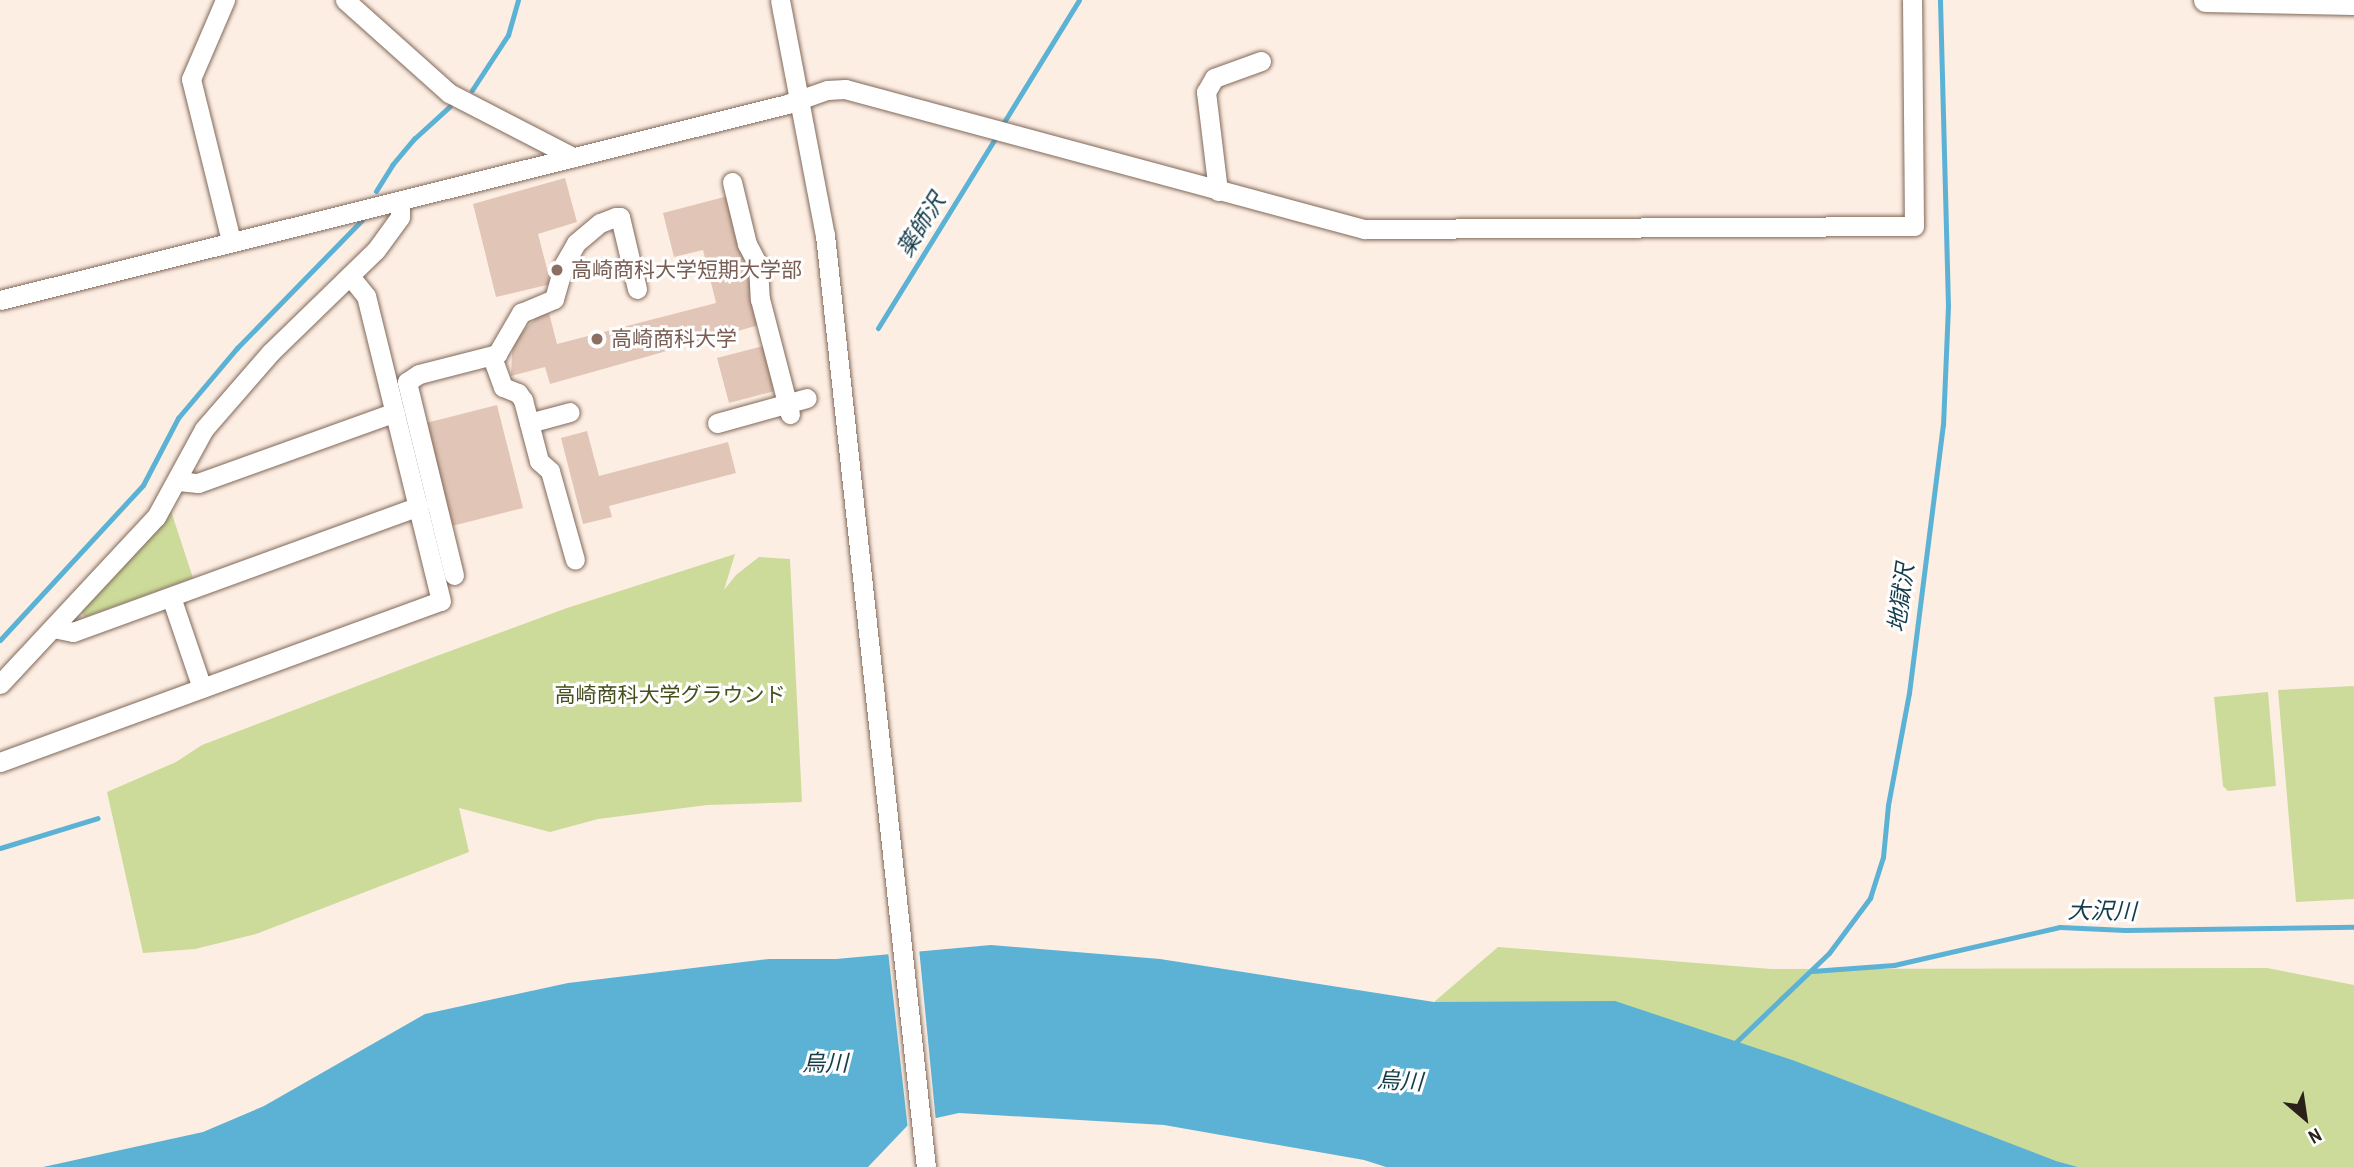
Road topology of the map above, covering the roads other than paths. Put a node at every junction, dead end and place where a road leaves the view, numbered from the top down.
1 (225, 0) edge
2 (780, 0) edge
3 (1912, 0) edge
4 (2206, 0) edge
5 (346, 1) edge
6 (2354, 3) edge
7 (1261, 61) dead end
8 (799, 101) junction
9 (573, 157) junction
10 (732, 182) dead end
11 (1219, 191) junction
12 (400, 202) junction
13 (231, 241) junction
14 (351, 276) junction
15 (637, 289) dead end
16 (0, 300) edge
17 (492, 357) junction
18 (395, 412) junction
19 (570, 412) dead end
20 (529, 423) junction
21 (717, 423) dead end
22 (178, 481) junction
23 (419, 506) junction
24 (575, 560) dead end
25 (454, 575) dead end
26 (171, 597) junction
27 (53, 628) junction
28 (0, 684) edge
29 (202, 688) junction
30 (0, 762) edge
31 (926, 1167) edge

1 - 13 street
2 - 8 street
3 - 11 street
4 - 6 main road
5 - 9 street
7 - 11 street
8 - 9 street
8 - 11 street
8 - 31 street
9 - 12 street
10 - 21 street
12 - 13 street
12 - 14 street
13 - 16 street
14 - 18 street
14 - 22 street
15 - 17 street
17 - 20 street
17 - 25 street
18 - 22 street
18 - 23 street
19 - 20 street
20 - 24 street
22 - 27 street
23 - 26 street
23 - 29 street
26 - 27 street
26 - 29 street
27 - 28 street
29 - 30 street

